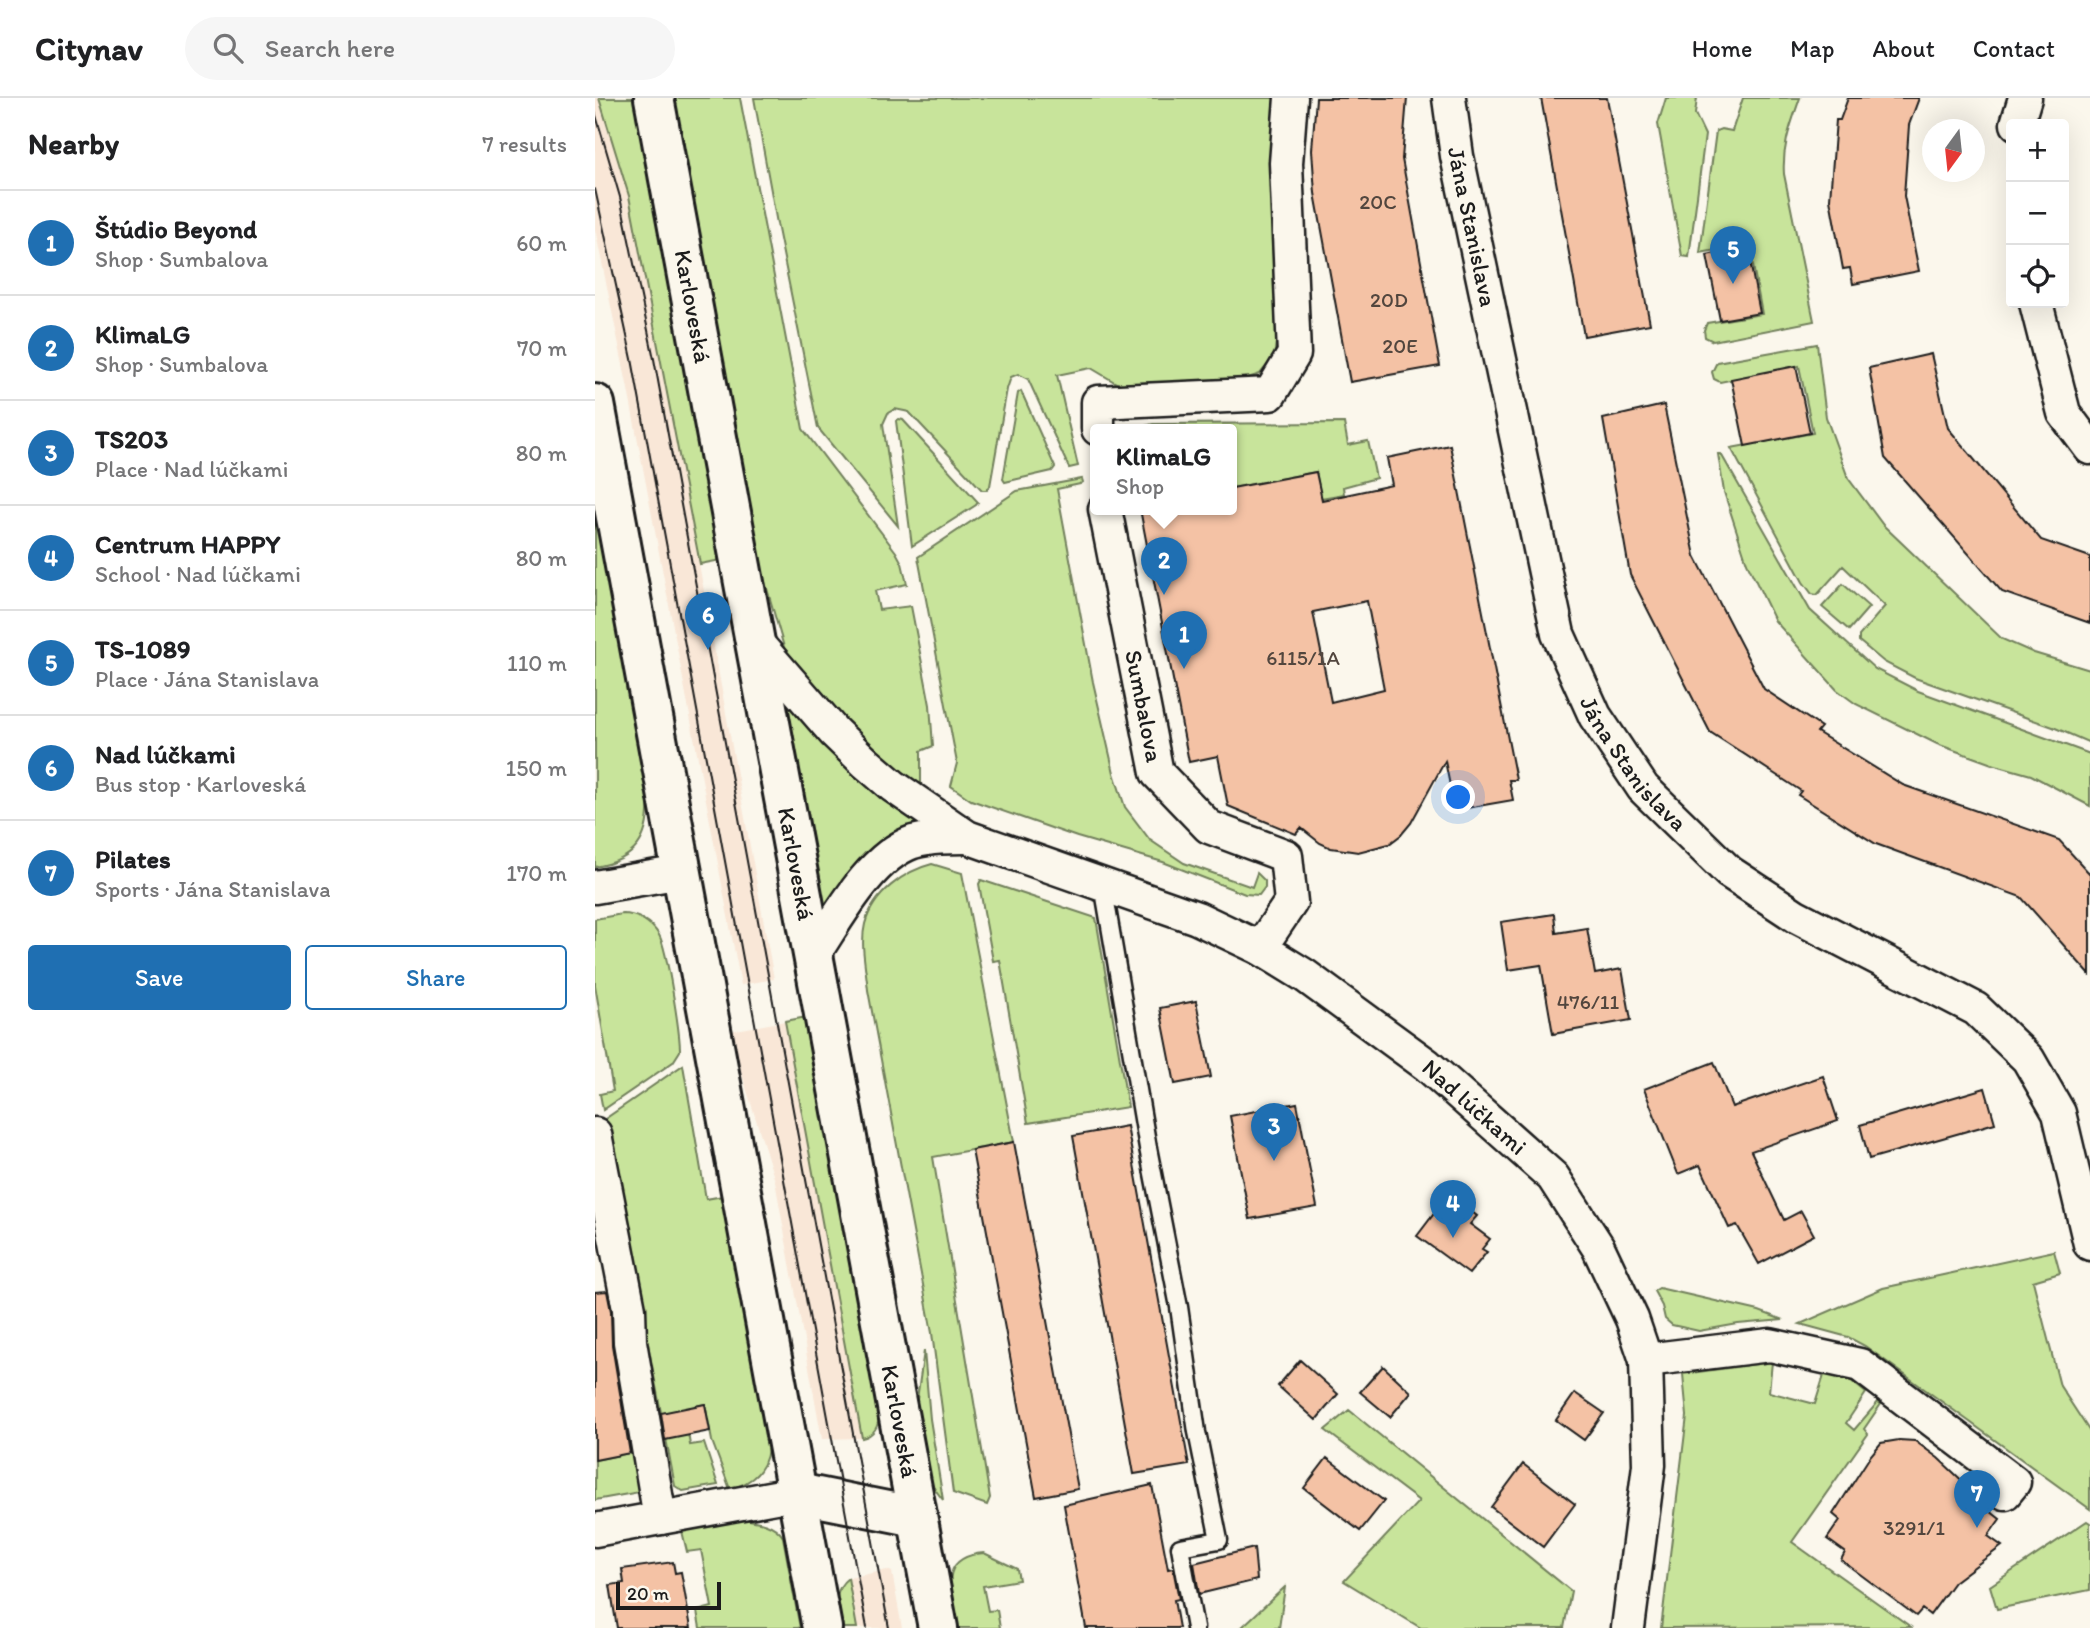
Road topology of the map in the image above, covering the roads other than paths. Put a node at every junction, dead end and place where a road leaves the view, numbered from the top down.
1 (654, 98) edge
2 (1291, 98) edge
3 (1449, 98) edge
4 (2025, 98) edge
5 (2019, 119) edge
6 (2037, 308) edge
7 (595, 404) edge
8 (1098, 424) edge
9 (2090, 448) edge
10 (1106, 515) edge
11 (756, 642) junction
12 (967, 838) junction
13 (681, 872) junction
14 (1103, 885) junction
15 (595, 887) edge
16 (1260, 948) junction
17 (814, 954) junction
18 (595, 1134) edge
19 (2090, 1244) edge
20 (1646, 1360) junction
21 (797, 1493) junction
22 (2005, 1493) dead end
23 (918, 1517) junction
24 (660, 1518) junction
25 (595, 1530) edge
26 (822, 1628) edge
27 (938, 1628) edge
28 (1195, 1628) edge
29 (1627, 1628) edge

1 - 11 main road, Karloveská
2 - 8 street
3 - 19 street, Jána Stanislava
4 - 5 street
6 - 9 street
7 - 13 main road
10 - 16 street, Sumbalova
11 - 12 street, Nad lúčkami
11 - 17 main road, Karloveská
12 - 14 street, Nad lúčkami
12 - 17 street, Nad lúčkami
13 - 15 street
13 - 21 main road
14 - 16 street, Nad lúčkami
14 - 28 lane
16 - 20 street, Nad lúčkami
17 - 23 main road, Karloveská
18 - 24 street
20 - 22 street
20 - 29 street, Nad lúčkami
21 - 23 main road
21 - 24 street
21 - 26 main road
23 - 27 main road, Karloveská
24 - 25 street

